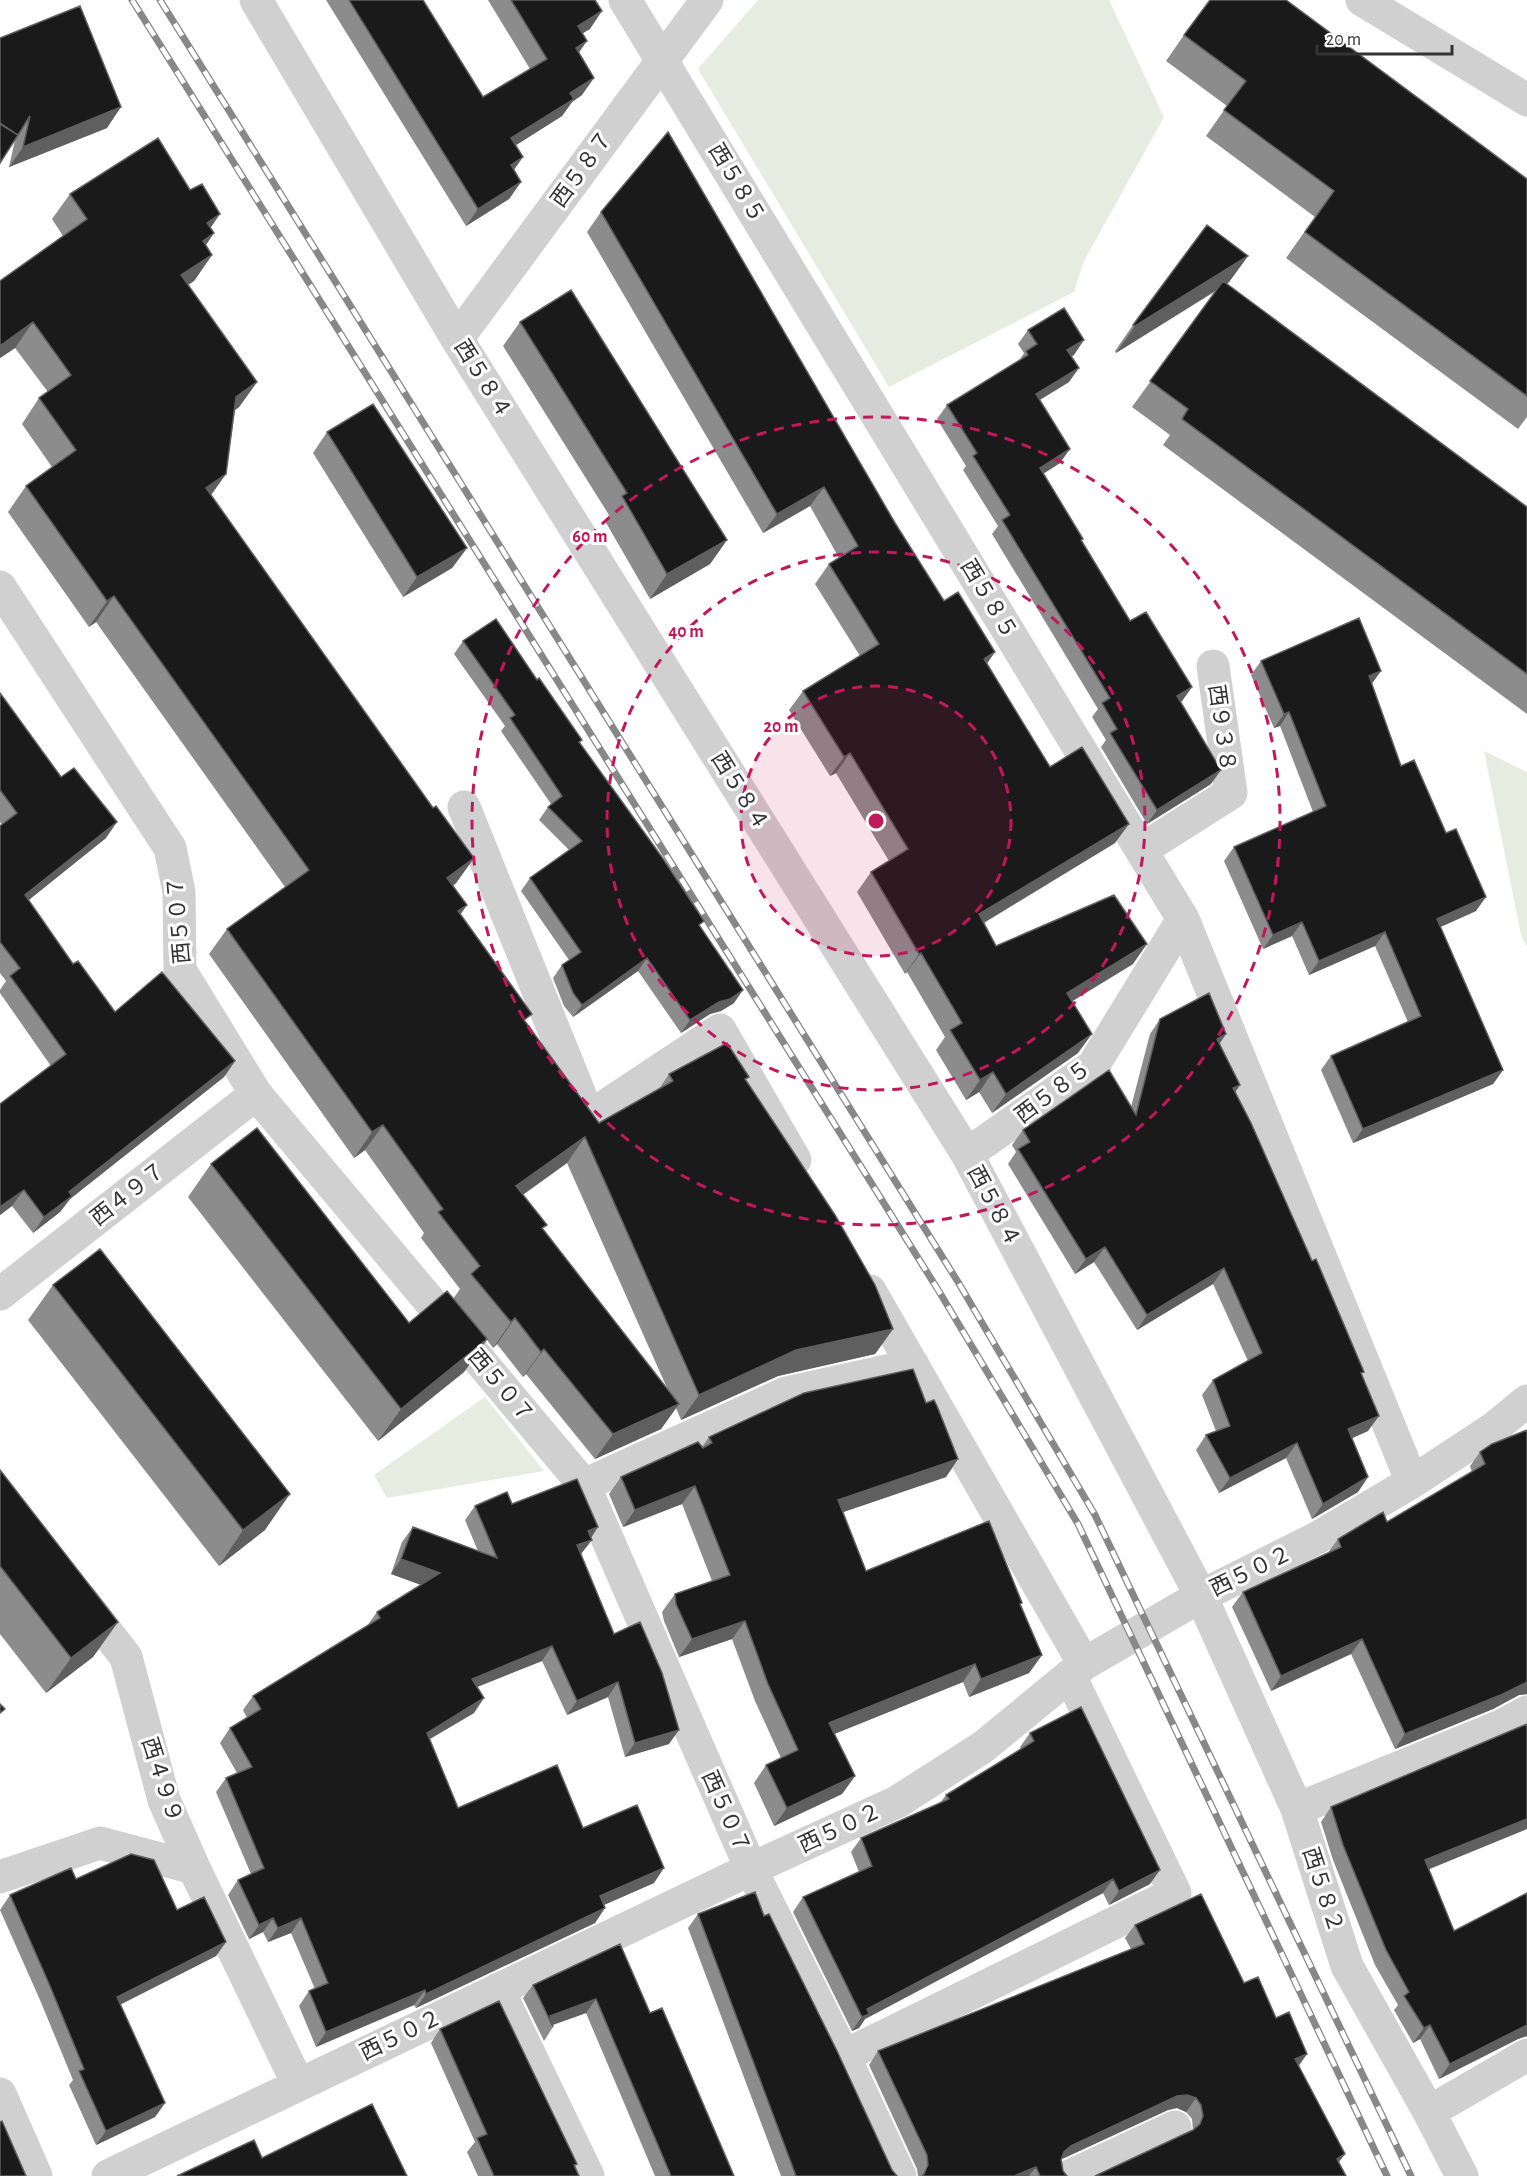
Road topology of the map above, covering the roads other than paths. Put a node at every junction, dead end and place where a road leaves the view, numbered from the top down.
1 (256, 0) edge
2 (625, 0) edge
3 (707, 0) edge
4 (1362, 0) edge
5 (663, 59) junction
6 (1527, 100) edge
7 (458, 339) junction
8 (0, 587) edge
9 (1213, 666) dead end
10 (464, 807) dead end
11 (1141, 850) junction
12 (1183, 919) junction
13 (256, 1094) junction
14 (967, 1154) junction
15 (808, 1182) edge
16 (855, 1263) edge
17 (0, 1294) edge
18 (913, 1365) junction
19 (1527, 1401) edge
20 (1412, 1482) junction
21 (584, 1485) junction
22 (63, 1576) edge
23 (1201, 1596) junction
24 (1077, 1670) junction
25 (1527, 1712) edge
26 (1297, 1809) junction
27 (194, 1868) junction
28 (751, 1869) junction
29 (0, 1877) edge
30 (498, 1989) junction
31 (1527, 2055) edge
32 (844, 2056) junction
33 (298, 2084) junction
34 (0, 2094) edge
35 (1429, 2112) junction
36 (1175, 2127) dead end
37 (36, 2176) edge
38 (108, 2176) edge
39 (588, 2176) edge
40 (900, 2176) edge
41 (1070, 2176) edge
42 (1462, 2176) edge

1 - 7 street, 西５８４
2 - 5 street, 西５８５
3 - 5 street, 西５８７
4 - 6 street
5 - 7 street, 西５８７
5 - 11 street, 西５８５
7 - 14 street, 西５８４
8 - 13 street, 西５０７
9 - 11 street, 西９３８
10 - 15 street
11 - 12 street, 西５８５
12 - 14 street, 西５８５
12 - 20 street
13 - 17 street, 西４９７
13 - 21 street, 西５０７
14 - 23 street, 西５８４
16 - 18 street
18 - 21 street
18 - 24 street
19 - 20 street, 西５０２
20 - 23 street, 西５０２
21 - 28 street, 西５０７
22 - 27 street, 西４９９
23 - 24 street, 西５０２
23 - 26 street, 西５８２
24 - 28 street, 西５０２
24 - 32 street
25 - 26 street
26 - 35 street, 西５８２
27 - 29 street
27 - 33 street, 西４９９
28 - 30 street, 西５０２
28 - 32 street, 西５０７
30 - 33 street, 西５０２
30 - 39 street
31 - 35 street
32 - 40 street, 西５０７
33 - 38 street, 西５０２
34 - 37 street
35 - 42 street, 西５８２
36 - 41 street

